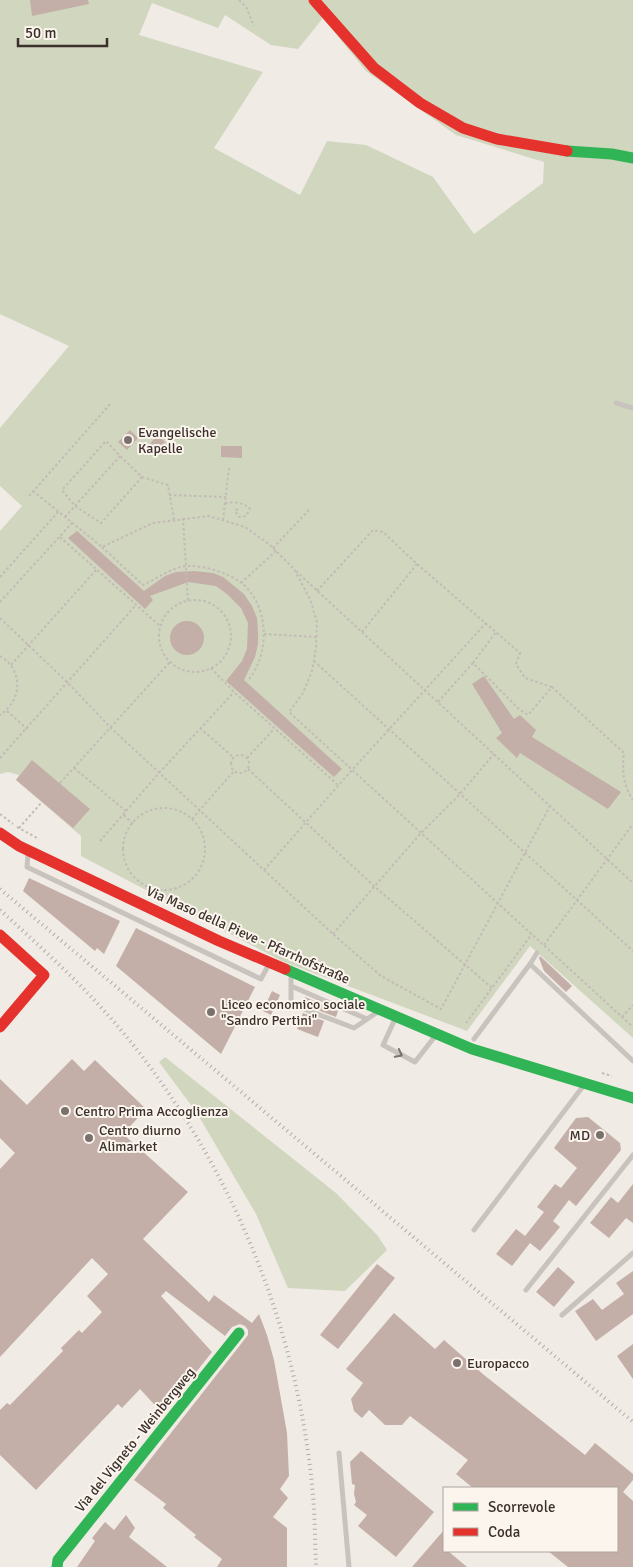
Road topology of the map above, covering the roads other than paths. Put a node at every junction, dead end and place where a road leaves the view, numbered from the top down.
1 (314, 0) edge
2 (633, 158) edge
3 (616, 403) dead end
4 (633, 408) edge
5 (0, 833) edge
6 (28, 851) junction
7 (141, 904) junction
8 (134, 918) junction
9 (0, 935) edge
10 (538, 953) dead end
11 (270, 962) junction
12 (530, 964) junction
13 (291, 972) junction
14 (291, 986) junction
15 (380, 1010) junction
16 (397, 1017) junction
17 (367, 1019) junction
18 (0, 1027) edge
19 (437, 1034) junction
20 (474, 1039) dead end
21 (633, 1061) edge
22 (585, 1083) junction
23 (633, 1098) edge
24 (633, 1155) edge
25 (474, 1230) dead end
26 (633, 1253) edge
27 (526, 1290) dead end
28 (562, 1315) dead end
29 (239, 1333) dead end
30 (339, 1453) dead end
31 (57, 1567) edge
32 (349, 1567) edge

1 - 2 street
3 - 4 lane
5 - 6 street, Via Maso della Pieve - Pfarrhofstraße
6 - 7 street, Via Maso della Pieve - Pfarrhofstraße
6 - 8 lane
7 - 8 lane
7 - 11 street, Via Maso della Pieve - Pfarrhofstraße
8 - 11 lane
9 - 18 street
10 - 12 lane
11 - 13 street, Via Maso della Pieve - Pfarrhofstraße
12 - 20 lane
12 - 21 lane
13 - 14 lane
13 - 15 street, Via Maso della Pieve - Pfarrhofstraße
14 - 17 lane
14 - 17 lane
15 - 16 street, Via Maso della Pieve - Pfarrhofstraße
15 - 17 lane
16 - 19 street, Via Maso della Pieve - Pfarrhofstraße
16 -> 19 lane
19 - 22 street, Via Maso della Pieve - Pfarrhofstraße
22 - 23 street, Via Maso della Pieve - Pfarrhofstraße
22 - 25 lane
24 - 27 lane
26 - 28 lane
29 - 31 street, Via del Vigneto - Weinbergweg
30 - 32 lane

